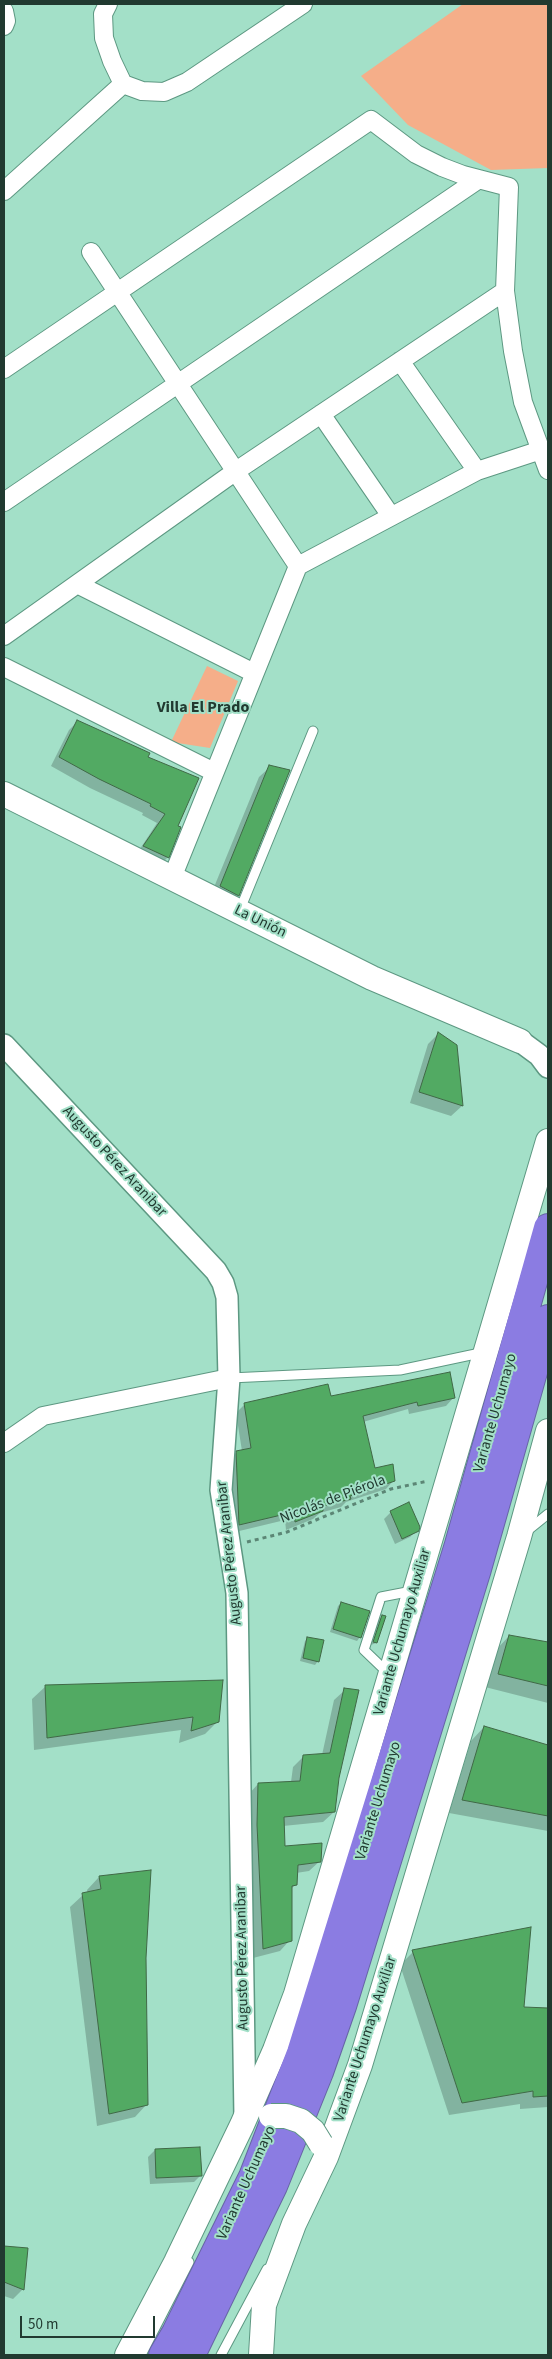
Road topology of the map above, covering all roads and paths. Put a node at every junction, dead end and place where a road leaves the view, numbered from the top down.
1 (108, 4) edge
2 (303, 4) edge
3 (4, 11) edge
4 (4, 26) edge
5 (123, 84) junction
6 (479, 179) junction
7 (4, 190) edge
8 (91, 252) dead end
9 (505, 291) junction
10 (117, 292) junction
11 (400, 361) junction
12 (4, 369) edge
13 (178, 384) junction
14 (321, 414) junction
15 (541, 450) junction
16 (548, 470) edge
17 (236, 471) junction
18 (476, 471) junction
19 (4, 502) edge
20 (391, 516) junction
21 (298, 566) junction
22 (77, 584) junction
23 (4, 636) edge
24 (4, 667) edge
25 (254, 673) junction
26 (313, 731) dead end
27 (214, 772) junction
28 (4, 794) edge
29 (172, 878) junction
30 (239, 912) junction
31 (520, 1041) junction
32 (548, 1042) edge
33 (4, 1045) edge
34 (548, 1067) edge
35 (548, 1141) edge
36 (548, 1228) edge
37 (548, 1319) edge
38 (485, 1352) junction
39 (230, 1378) junction
40 (548, 1431) edge
41 (4, 1443) edge
42 (446, 1480) junction
43 (548, 1514) edge
44 (519, 1537) junction
45 (230, 1546) junction
46 (415, 1590) junction
47 (390, 1675) junction
48 (243, 2122) junction
49 (323, 2150) junction
50 (238, 2157) dead end
51 (294, 2224) junction
52 (193, 2253) dead end
53 (126, 2355) edge
54 (141, 2355) edge
55 (163, 2355) edge
56 (191, 2355) edge
57 (221, 2355) edge
58 (261, 2355) edge

1 - 5 street
2 - 5 street
3 - 4 street
5 - 7 street
6 - 9 street
6 - 10 street
6 - 13 street
8 - 10 street
9 - 11 street
9 - 15 street
10 - 12 street
10 - 13 street
11 - 14 street
11 - 18 street
13 - 17 street
13 - 19 street
14 - 17 street
14 - 20 street
15 - 16 street
15 - 18 street
17 - 21 street
17 - 22 street
18 - 20 street
20 - 21 street
21 - 25 street
22 - 23 street
22 - 25 street
24 - 27 street
25 - 27 street
26 - 30 lane
27 - 29 street
28 - 29 main road, La Unión
29 - 30 main road, La Unión
30 - 31 main road, La Unión
31 - 32 street, La Unión
31 - 34 street, La Unión
33 - 39 street, Augusto Pérez Aranibar
35 - 38 main road, Variante Uchumayo Auxiliar
36 - 55 highway, Variante Uchumayo
37 - 56 highway, Variante Uchumayo
38 - 39 lane
38 - 42 main road, Variante Uchumayo Auxiliar
39 - 41 street
39 - 45 street, Augusto Pérez Aranibar
40 - 44 main road, Variante Uchumayo Auxiliar
42 - 45 path, Nicolás de Piérola
42 - 46 main road, Variante Uchumayo Auxiliar
43 - 44 lane
44 - 49 main road, Variante Uchumayo Auxiliar
45 - 48 street, Augusto Pérez Aranibar
46 - 47 main road, Variante Uchumayo Auxiliar
46 - 47 lane
47 - 48 main road, Variante Uchumayo Auxiliar
48 - 49 main road, bridge
48 - 50 lane
48 - 53 main road, Variante Uchumayo
49 - 51 main road
51 - 57 lane
51 - 58 main road
52 - 54 lane

